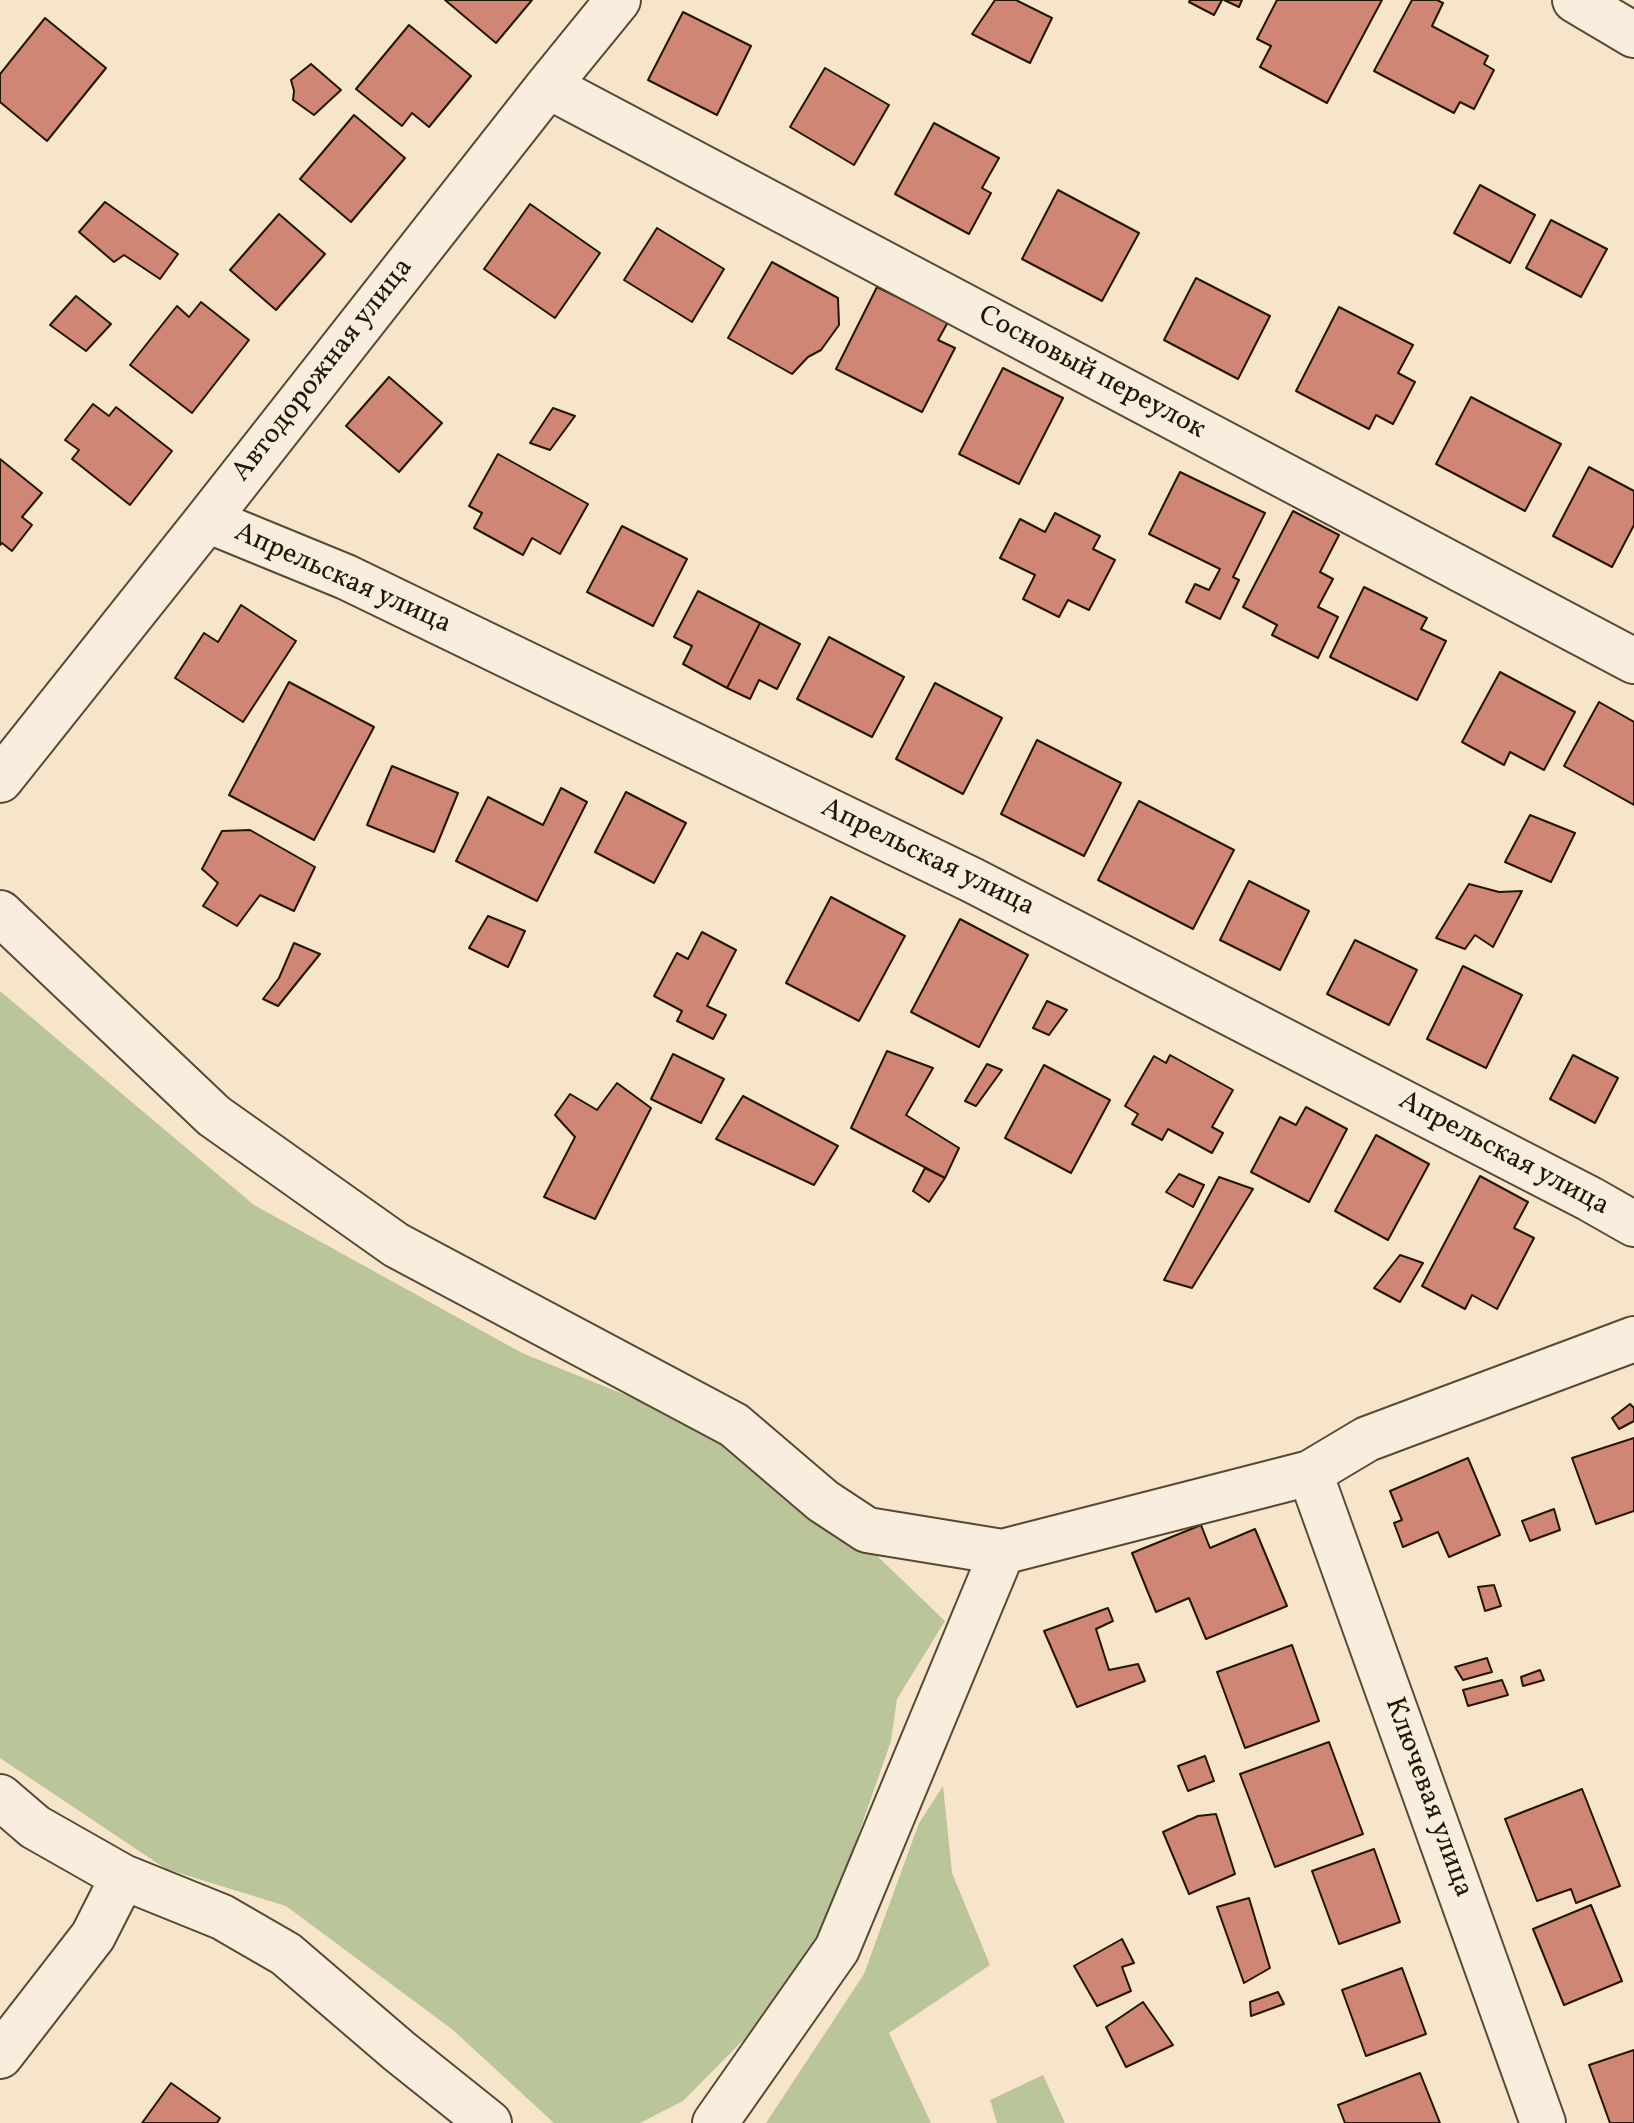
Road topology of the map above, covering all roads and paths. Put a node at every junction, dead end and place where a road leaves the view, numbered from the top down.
1 (618, 0) edge
2 (1575, 0) edge
3 (1634, 35) edge
4 (548, 86) junction
5 (207, 520) junction
6 (1634, 661) edge
7 (0, 780) edge
8 (0, 913) edge
9 (1634, 1224) edge
10 (1634, 1339) edge
11 (1310, 1473) junction
12 (1002, 1552) junction
13 (0, 1797) edge
14 (123, 1877) junction
15 (0, 2056) edge
16 (489, 2123) edge
17 (715, 2123) edge
18 (1543, 2123) edge

1 - 4 street, Автодорожная улица
2 - 3 street
4 - 5 street, Автодорожная улица
4 - 6 street, Сосновый переулок
5 - 7 street, Автодорожная улица
5 - 9 street, Апрельская улица
8 - 12 street
10 - 11 street
11 - 12 street
11 - 18 street, Ключевая улица
12 - 17 street
13 - 14 street
14 - 15 street
14 - 16 street

